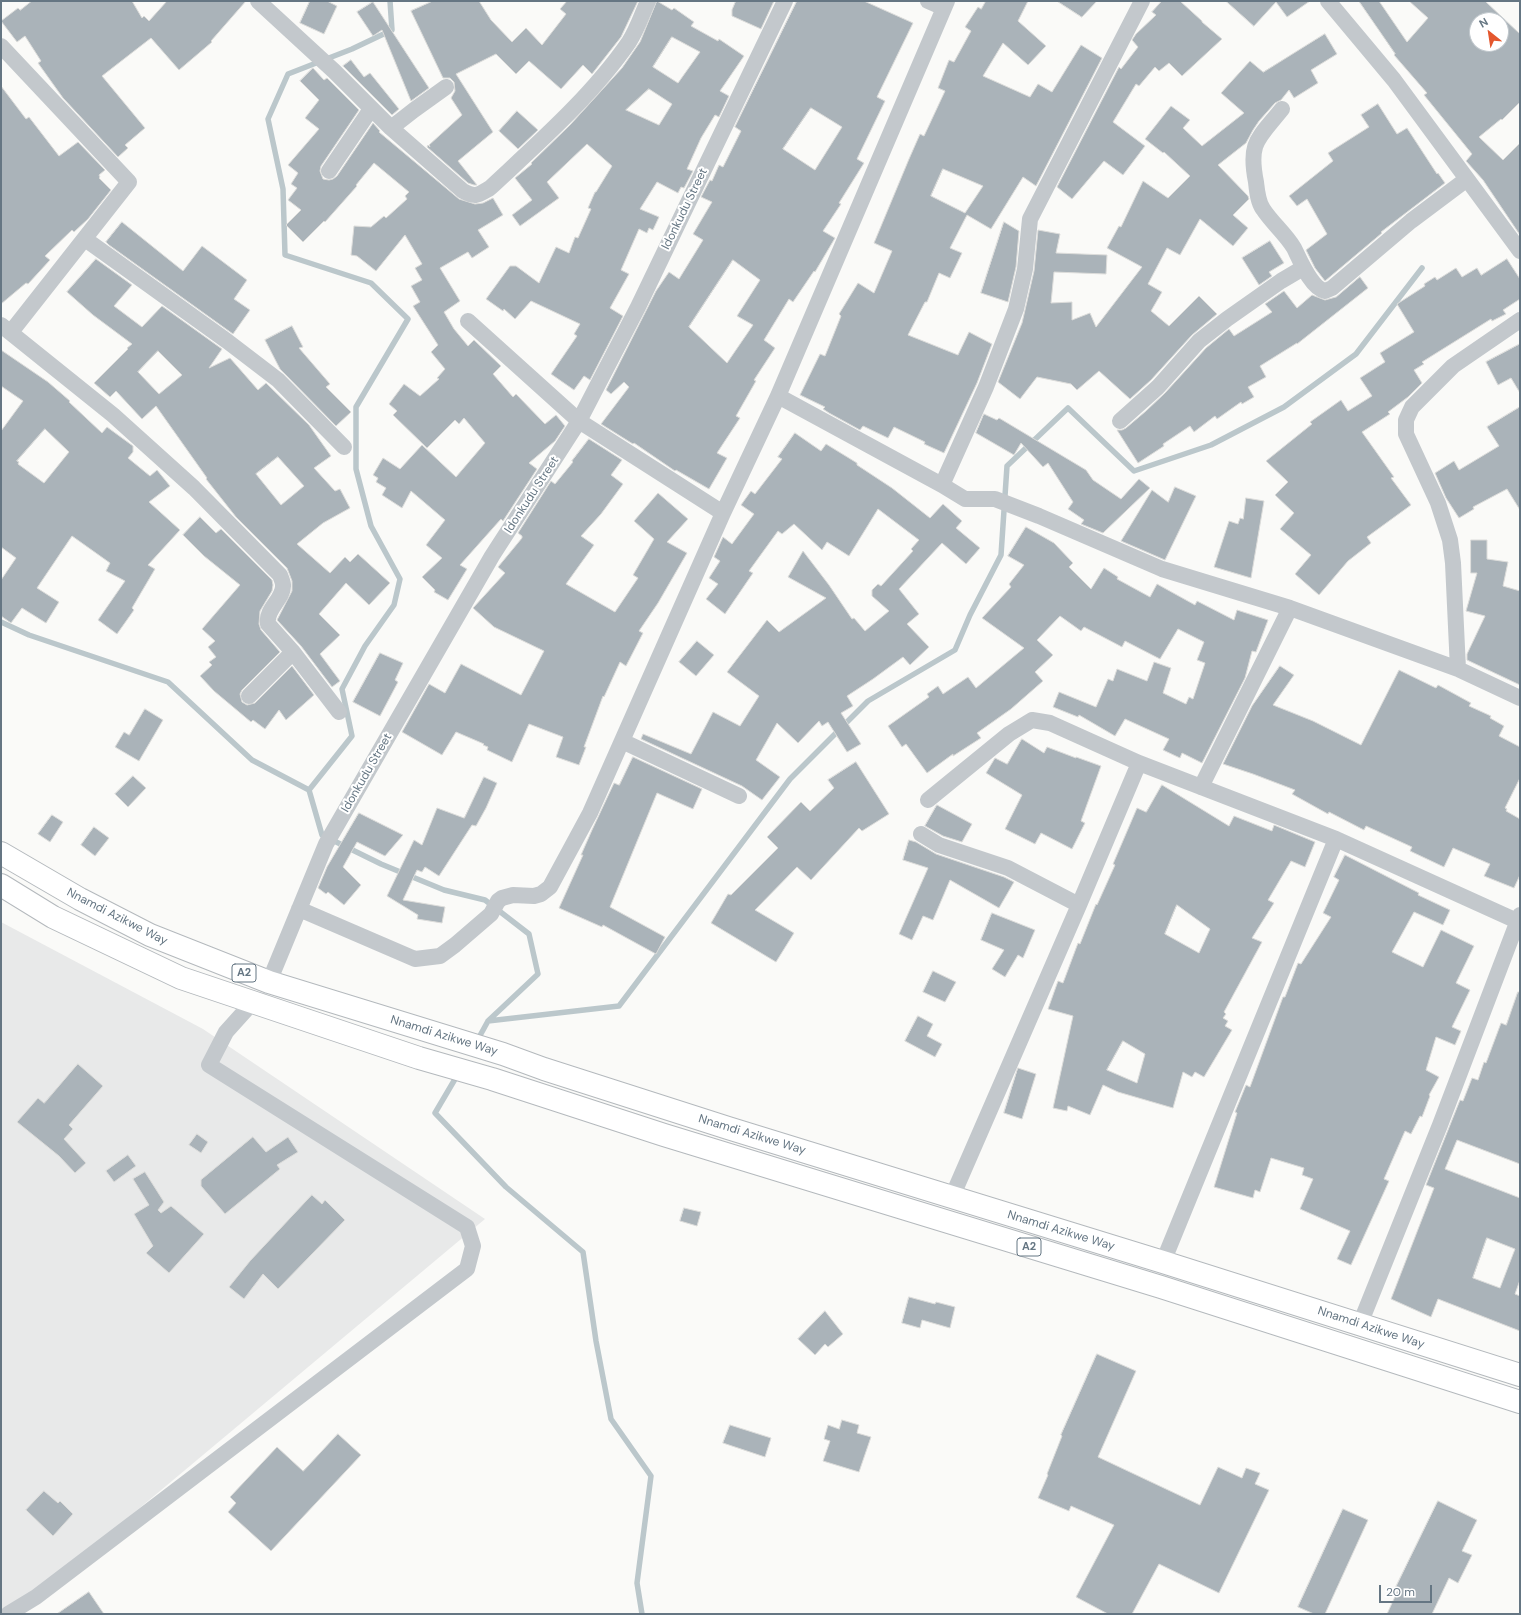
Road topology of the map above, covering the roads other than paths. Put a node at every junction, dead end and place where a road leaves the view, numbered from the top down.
1 (258, 1) edge
2 (648, 1) edge
3 (785, 1) edge
4 (928, 1) edge
5 (1142, 1) edge
6 (1328, 1) edge
7 (945, 4) edge
8 (1, 46) edge
9 (446, 87) dead end
10 (371, 109) junction
11 (1282, 109) dead end
12 (391, 128) junction
13 (329, 171) dead end
14 (1467, 179) junction
15 (85, 239) junction
16 (1520, 251) edge
17 (1303, 268) junction
18 (1520, 320) edge
19 (468, 321) dead end
20 (6, 328) edge
21 (778, 396) junction
22 (1120, 421) dead end
23 (580, 422) junction
24 (344, 447) dead end
25 (942, 484) junction
26 (723, 514) junction
27 (1290, 608) junction
28 (293, 652) junction
29 (1458, 669) junction
30 (249, 696) dead end
31 (1520, 698) edge
32 (339, 712) dead end
33 (622, 741) junction
34 (1139, 763) junction
35 (1201, 787) junction
36 (739, 796) dead end
37 (928, 800) dead end
38 (921, 834) dead end
39 (1336, 839) junction
40 (1, 854) edge
41 (1, 885) edge
42 (1079, 905) junction
43 (300, 909) junction
44 (1519, 918) edge
45 (269, 982) junction
46 (252, 1002) junction
47 (952, 1197) junction
48 (1163, 1262) junction
49 (1360, 1324) junction
50 (1520, 1375) edge
51 (1520, 1402) edge
52 (8, 1614) edge

1 - 10 street
2 - 12 street
3 - 23 street, Idonkudu Street
4 - 7 street
5 - 25 street
6 - 14 street
7 - 21 street
8 - 15 street
9 - 12 street
10 - 12 street
10 - 13 street
11 - 17 street
14 - 16 street
14 - 17 street
15 - 20 street
15 - 24 street
17 - 22 street
18 - 29 street
19 - 23 street
20 - 28 street
21 - 25 street
21 - 26 street
23 - 26 street
23 - 43 street, Idonkudu Street
25 - 27 street
26 - 33 street
27 - 29 street
27 - 35 street
28 - 30 street
28 - 32 street
29 - 31 street
33 - 36 street
33 - 43 street
34 - 35 street
34 - 37 street
34 - 42 street
35 - 39 street
38 - 42 street
39 - 44 street
39 - 48 street
40 - 45 highway, Nnamdi Azikwe Way / A2
41 - 46 highway, Nnamdi Azikwe Way / A2
42 - 47 street
43 - 45 street, Idonkudu Street
44 - 49 street
45 - 47 highway, Nnamdi Azikwe Way / A2
46 - 51 highway, Nnamdi Azikwe Way / A2
46 - 52 street
47 - 48 highway, Nnamdi Azikwe Way / A2
48 - 49 highway, Nnamdi Azikwe Way / A2
49 - 50 highway, Nnamdi Azikwe Way / A2

